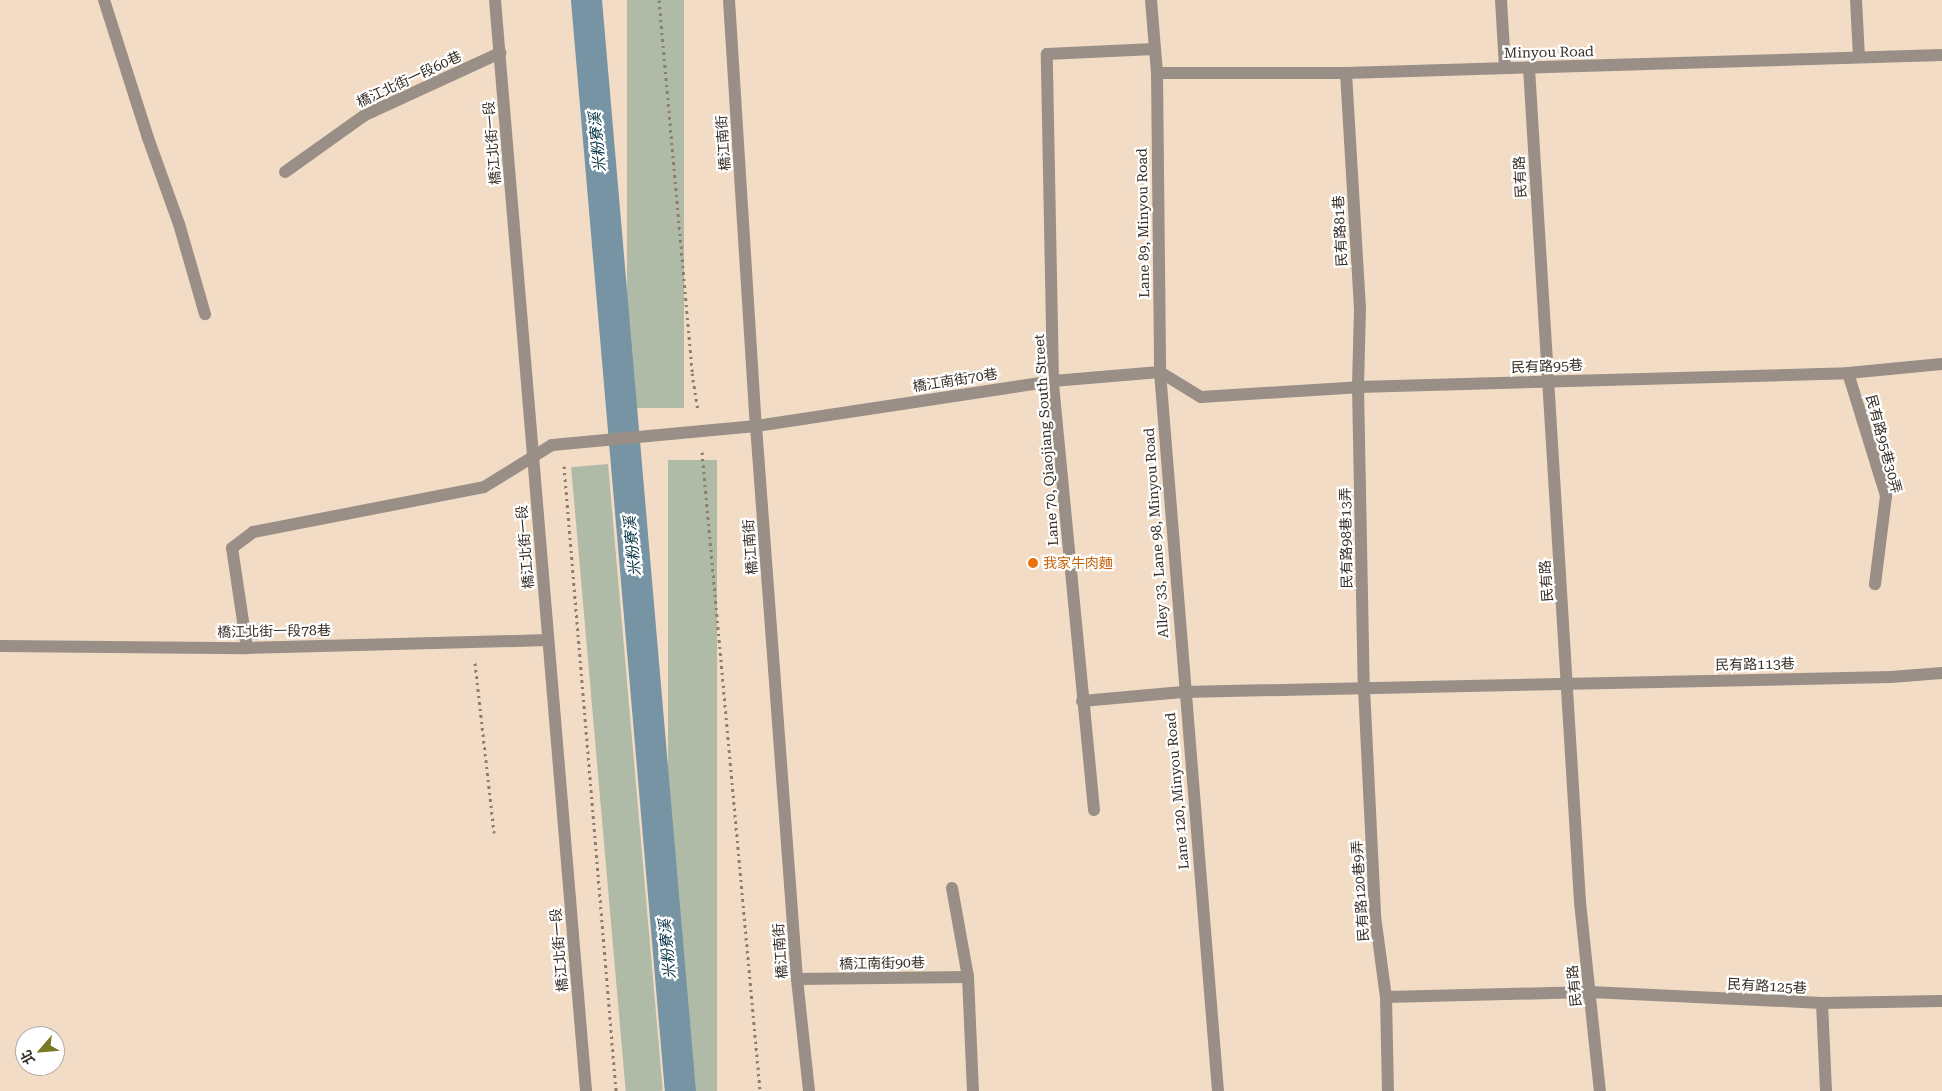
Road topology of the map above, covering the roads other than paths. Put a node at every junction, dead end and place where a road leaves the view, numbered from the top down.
1 (104, 0) edge
2 (495, 0) edge
3 (730, 0) edge
4 (1150, 0) edge
5 (1501, 0) edge
6 (1856, 0) edge
7 (1154, 49) junction
8 (500, 54) junction
9 (1942, 55) edge
10 (1858, 57) junction
11 (1505, 68) junction
12 (1529, 68) junction
13 (1156, 73) junction
14 (1346, 73) junction
15 (286, 172) dead end
16 (205, 314) dead end
17 (1942, 364) edge
18 (1160, 372) junction
19 (1848, 373) junction
20 (1053, 380) junction
21 (1547, 381) junction
22 (1358, 387) junction
23 (756, 426) junction
24 (533, 456) junction
25 (1875, 584) dead end
26 (548, 640) junction
27 (0, 646) edge
28 (247, 648) junction
29 (1942, 673) edge
30 (1568, 682) junction
31 (1364, 688) junction
32 (1183, 692) junction
33 (1082, 701) junction
34 (1094, 810) dead end
35 (952, 888) dead end
36 (968, 977) junction
37 (797, 979) junction
38 (1590, 992) junction
39 (1386, 997) junction
40 (1942, 1001) edge
41 (1822, 1003) junction
42 (586, 1091) edge
43 (808, 1091) edge
44 (973, 1091) edge
45 (1218, 1091) edge
46 (1388, 1091) edge
47 (1600, 1091) edge
48 (1826, 1091) edge

1 - 16 street
2 - 8 street, 橋江北街一段
3 - 23 street, 橋江南街
4 - 7 street, Lane 89, Minyou Road
5 - 11 street
6 - 10 street
7 - 13 street, Lane 89, Minyou Road
7 - 20 street, Lane 70, Qiaojiang South Street
8 - 15 street, 橋江北街一段60巷
8 - 24 street, 橋江北街一段
9 - 10 street, Minyou Road
10 - 12 street, Minyou Road
11 - 12 street, Minyou Road
11 - 14 street, Minyou Road
12 - 21 street, 民有路
13 - 14 street, Minyou Road
13 - 18 street, Lane 89, Minyou Road
14 - 22 street, 民有路81巷
17 - 19 street, 民有路95巷
18 - 20 street, 橋江南街70巷
18 - 22 street, 民有路95巷
18 - 32 street, Alley 33, Lane 98, Minyou Road
19 - 21 street, 民有路95巷
19 - 25 street, 民有路95巷30弄
20 - 23 street, 橋江南街70巷
20 - 33 street, Lane 70, Qiaojiang South Street
21 - 22 street, 民有路95巷
21 - 30 street, 民有路
22 - 31 street, 民有路98巷13弄
23 - 24 street, 橋江南街70巷
23 - 37 street, 橋江南街
24 - 26 street, 橋江北街一段
24 - 28 street, 橋江南街70巷
26 - 28 street, 橋江北街一段78巷
26 - 42 street, 橋江北街一段
27 - 28 street, 橋江北街一段78巷
29 - 30 street, 民有路113巷
30 - 31 street, Lane 120, Minyou Road
30 - 38 street, 民有路
31 - 32 street, Lane 120, Minyou Road
31 - 39 street, 民有路120巷9弄
32 - 33 street
32 - 45 street, Lane 120, Minyou Road
33 - 34 street, Lane 70, Qiaojiang South Street
35 - 36 street
36 - 37 street, 橋江南街90巷
36 - 44 street
37 - 43 street, 橋江南街
38 - 39 street, 民有路125巷
38 - 41 street, 民有路125巷
38 - 47 street, 民有路
39 - 46 street, 民有路120巷9弄
40 - 41 street, 民有路125巷
41 - 48 street

